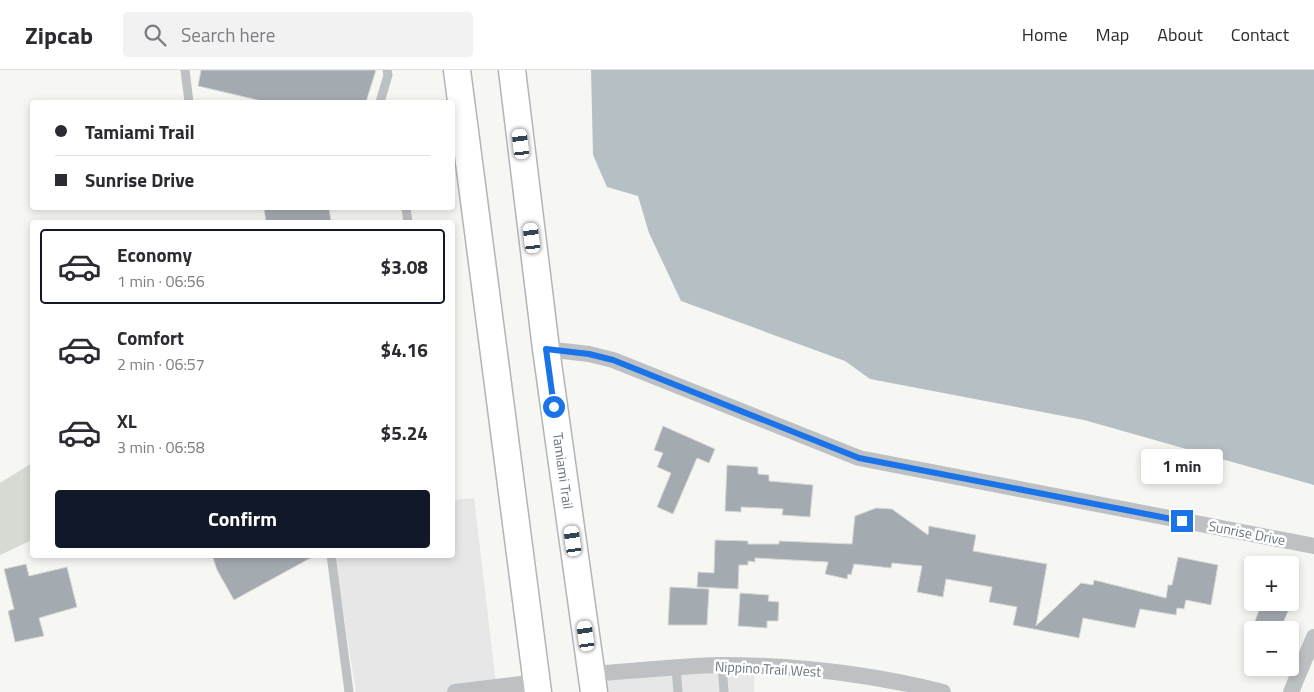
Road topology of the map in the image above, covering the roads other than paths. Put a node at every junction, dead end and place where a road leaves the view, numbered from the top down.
1 (185, 70) edge
2 (387, 70) edge
3 (457, 70) edge
4 (512, 70) edge
5 (189, 100) edge
6 (381, 100) edge
7 (546, 349) junction
8 (1314, 546) edge
9 (331, 558) edge
10 (1314, 637) edge
11 (722, 665) junction
12 (676, 667) junction
13 (592, 683) edge
14 (537, 687) edge
15 (349, 692) edge
16 (455, 692) edge
17 (678, 692) edge
18 (724, 692) edge
19 (944, 692) edge
20 (1291, 692) edge

1 - 5 lane
2 - 6 lane
3 - 14 main road
4 - 7 main road, Tamiami Trail
7 - 8 street, Sunrise Drive
7 - 13 main road, Tamiami Trail
9 - 15 lane
10 - 20 street
11 - 12 street, Nippino Trail West
11 - 18 lane
11 - 19 street, Nippino Trail West
12 - 13 street, Nippino Trail West
12 - 17 lane
14 - 16 street

